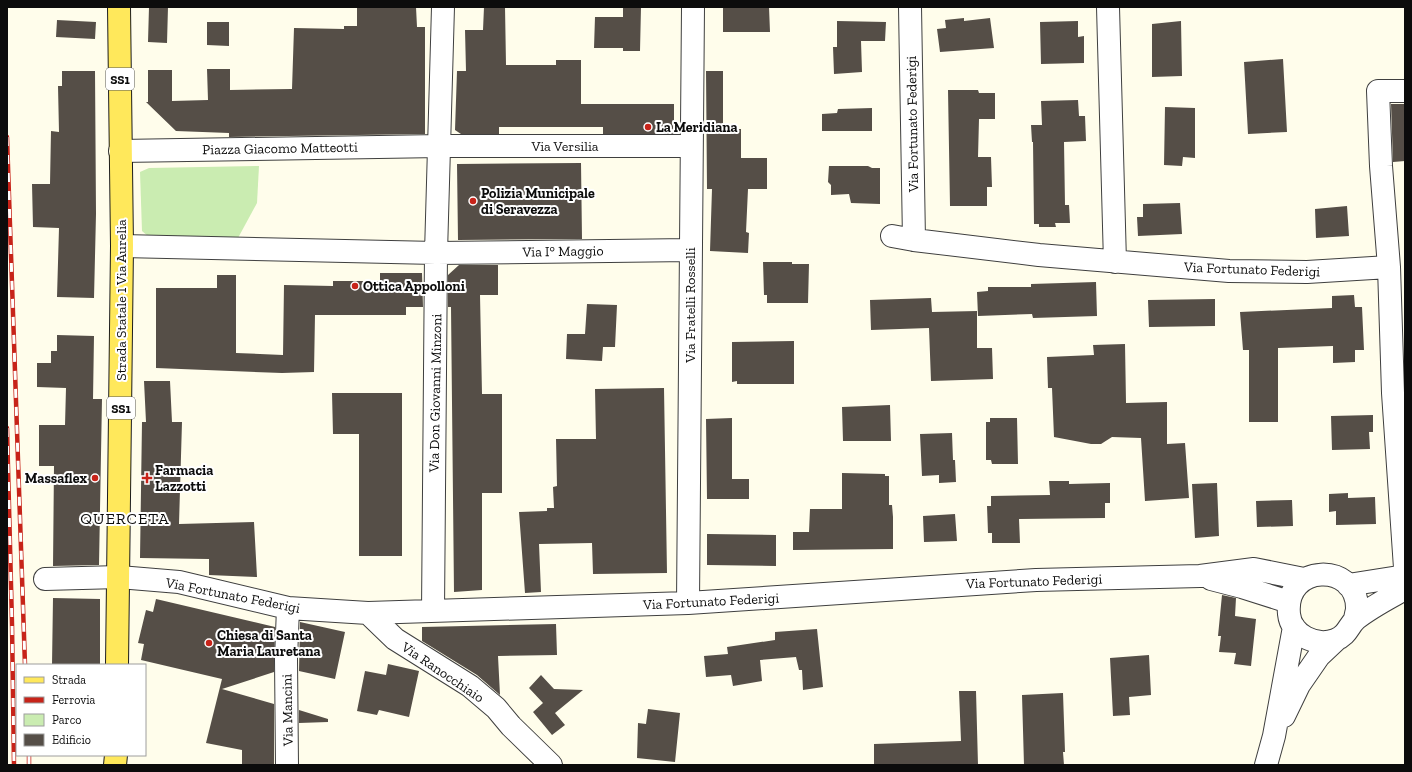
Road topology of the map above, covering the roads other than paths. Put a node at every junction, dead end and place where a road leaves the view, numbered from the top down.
1 (119, 7) edge
2 (443, 7) edge
3 (693, 7) edge
4 (910, 7) edge
5 (1108, 7) edge
6 (1405, 91) edge
7 (440, 146) junction
8 (691, 146) junction
9 (120, 150) junction
10 (892, 236) dead end
11 (914, 240) junction
12 (122, 246) junction
13 (690, 250) junction
14 (436, 253) junction
15 (1115, 262) junction
16 (1390, 268) junction
17 (1405, 568) edge
18 (1200, 576) junction
19 (1405, 576) edge
20 (119, 577) junction
21 (45, 579) dead end
22 (1304, 579) junction
23 (1348, 585) junction
24 (1405, 588) edge
25 (1289, 602) junction
26 (688, 603) junction
27 (288, 608) junction
28 (433, 611) junction
29 (368, 614) junction
30 (1355, 620) junction
31 (1294, 627) junction
32 (1336, 640) junction
33 (117, 664) edge
34 (1274, 736) junction
35 (287, 765) edge
36 (551, 765) edge
37 (1266, 765) edge

1 - 9 main road, SS1
2 - 7 street, Via Don Giovanni Minzoni
3 - 8 street, Via Fratelli Rosselli
4 - 11 street, Via Fortunato Federigi
5 - 15 street
6 - 16 street
7 - 8 street, Via Versilia
7 - 9 street, Piazza Giacomo Matteotti
7 - 14 street, Via Don Giovanni Minzoni
8 - 13 street, Via Fratelli Rosselli
9 - 12 main road, Strada Statale 1 Via Aurelia / SS1
10 - 11 street, Via Fortunato Federigi
11 - 15 street, Via Fortunato Federigi
12 - 14 street
12 - 20 main road, Strada Statale 1 Via Aurelia / SS1
13 - 14 street, Via I° Maggio
13 - 26 street, Via Fratelli Rosselli
14 - 28 street, Via Don Giovanni Minzoni
15 - 16 street, Via Fortunato Federigi
16 - 17 street
18 - 22 street, Via Fortunato Federigi
18 - 25 street
18 - 26 street, Via Fortunato Federigi
19 - 23 street
20 - 21 street, Via Fortunato Federigi
20 - 27 street, Via Fortunato Federigi
20 - 33 main road, Strada Statale 1 Via Aurelia / SS1
22 - 23 street
22 - 25 street
23 - 30 street
24 - 30 street
25 - 31 street
26 - 28 street, Via Fortunato Federigi
27 - 29 street, Via Fortunato Federigi
27 - 35 street, Via Mancini
28 - 29 street, Via Fortunato Federigi
29 - 36 street, Via Ranocchiaio
30 - 32 street
31 - 32 street
31 - 34 street
32 - 34 street
34 - 37 street

